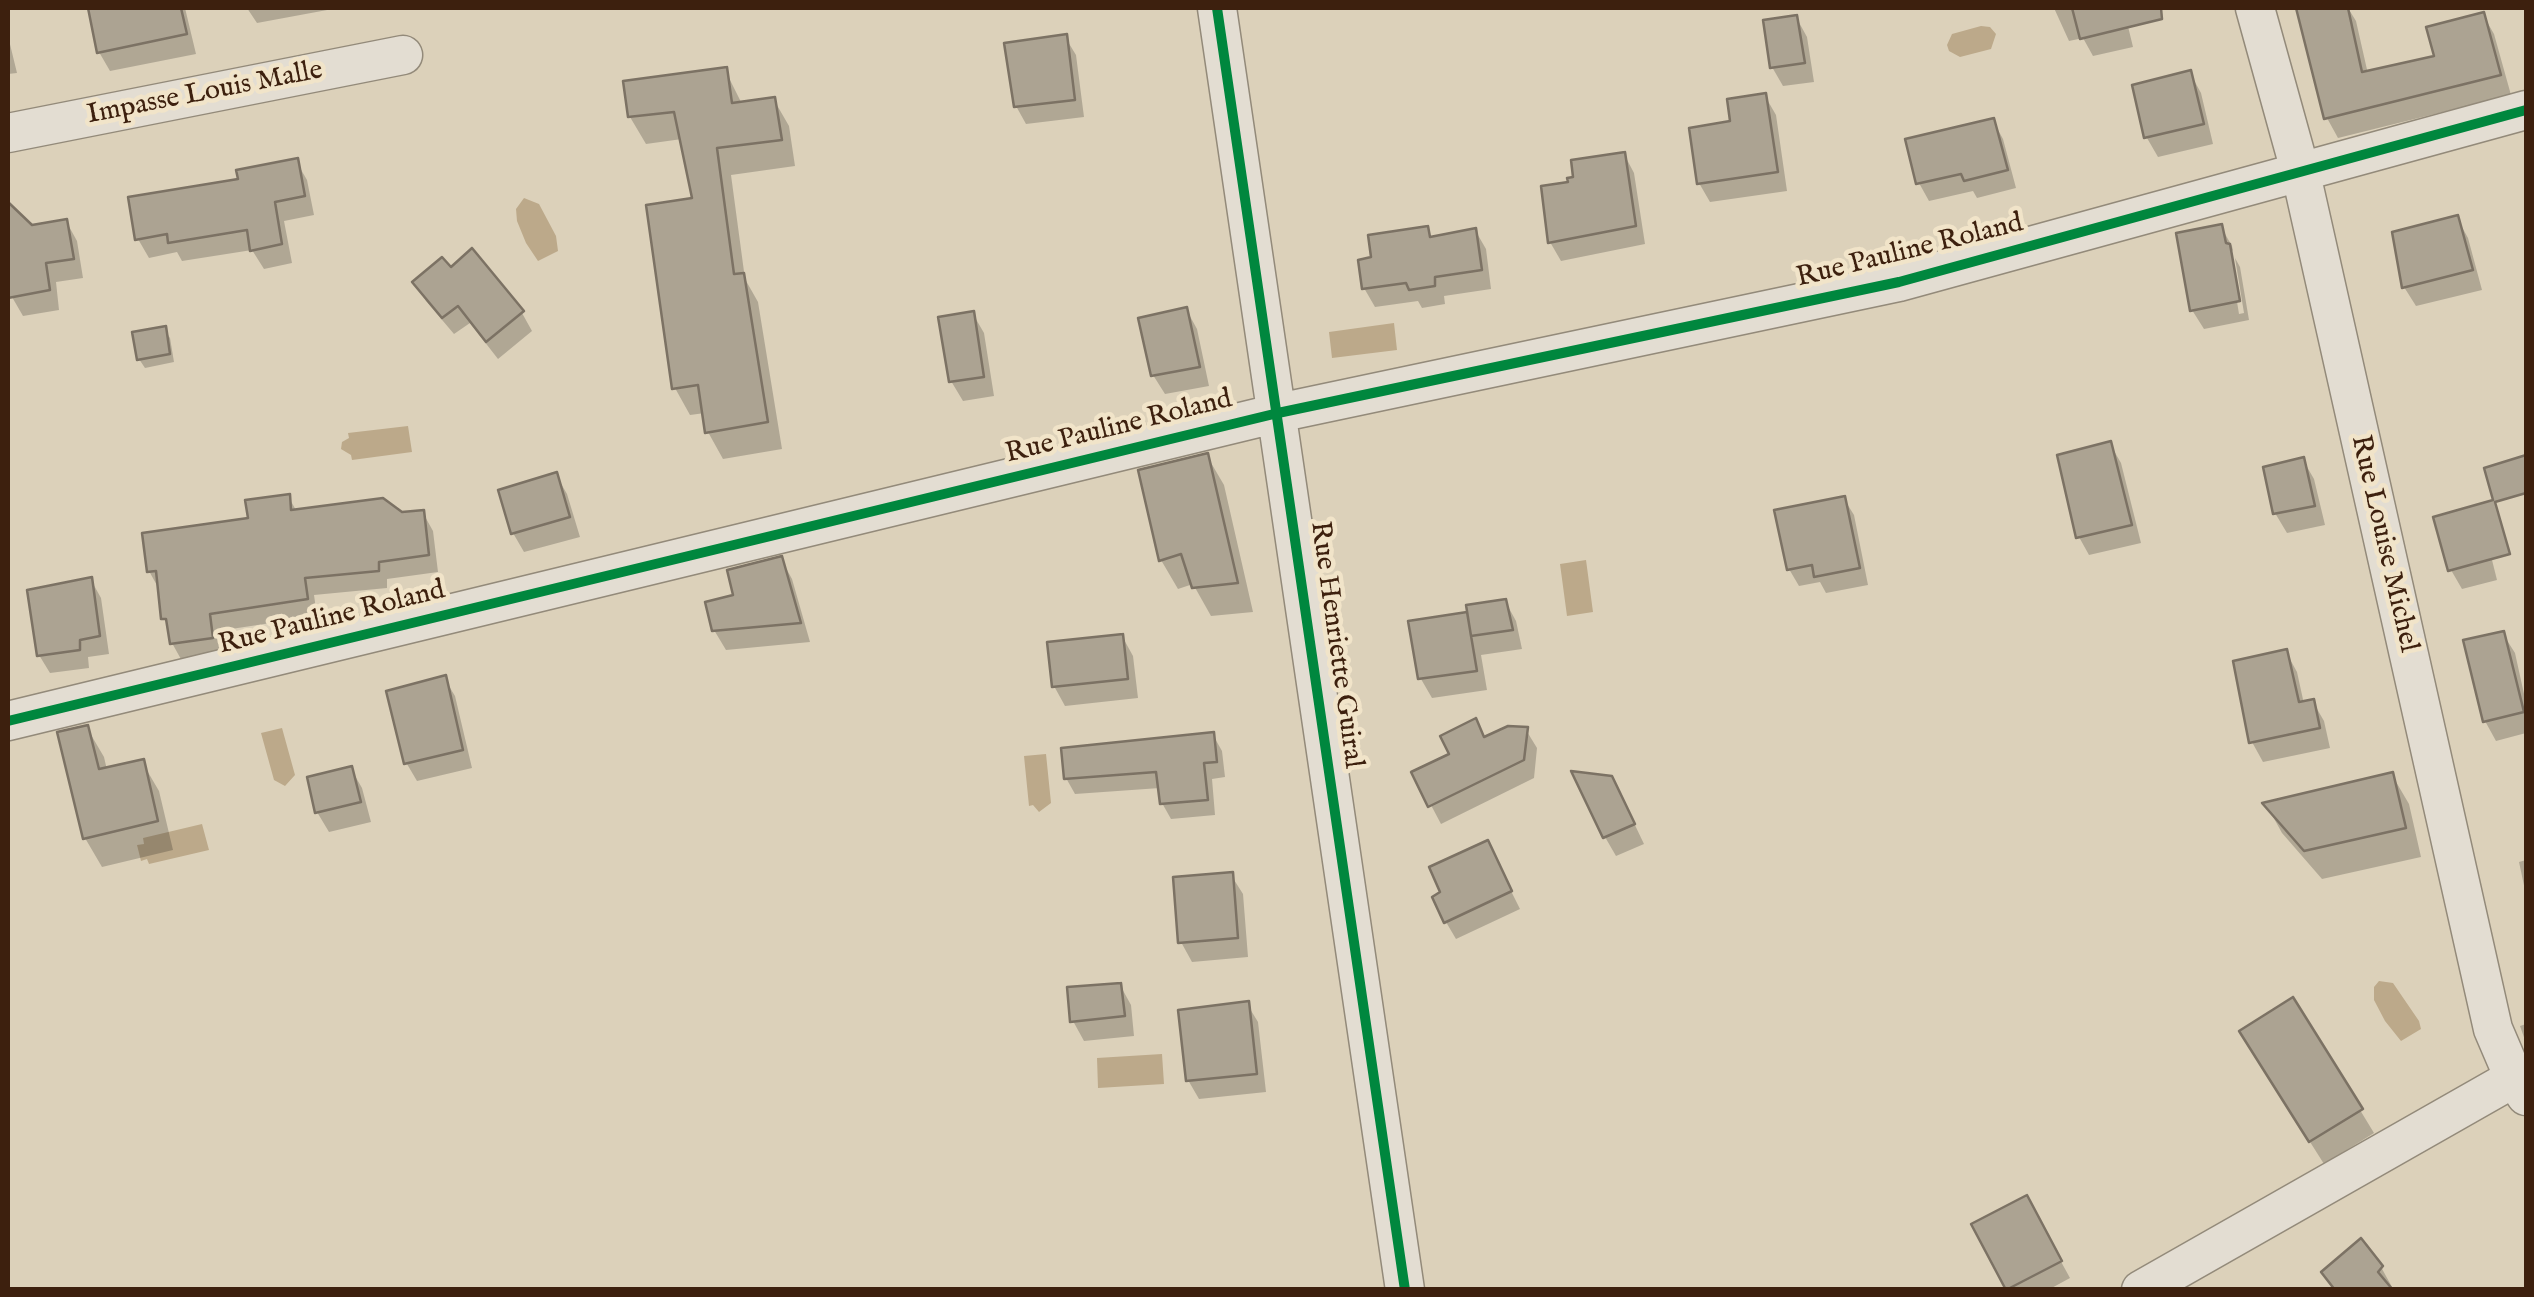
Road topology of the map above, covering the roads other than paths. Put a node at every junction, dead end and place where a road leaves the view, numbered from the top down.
1 (1216, 8) edge
2 (2255, 8) edge
3 (403, 55) dead end
4 (2526, 110) edge
5 (8, 133) edge
6 (2301, 174) junction
7 (1278, 413) junction
8 (8, 721) edge
9 (2520, 1087) edge
10 (1406, 1290) edge
11 (2141, 1290) edge

1 - 7 street, Rue Henriette Guiral
2 - 6 street, Rue Louise Michel
3 - 5 street, Impasse Louis Malle
4 - 6 street, Rue Pauline Roland
6 - 7 street, Rue Pauline Roland
6 - 9 street, Rue Louise Michel
7 - 8 street, Rue Pauline Roland
7 - 10 street, Rue Henriette Guiral
9 - 11 street, Rue Louise Michel

